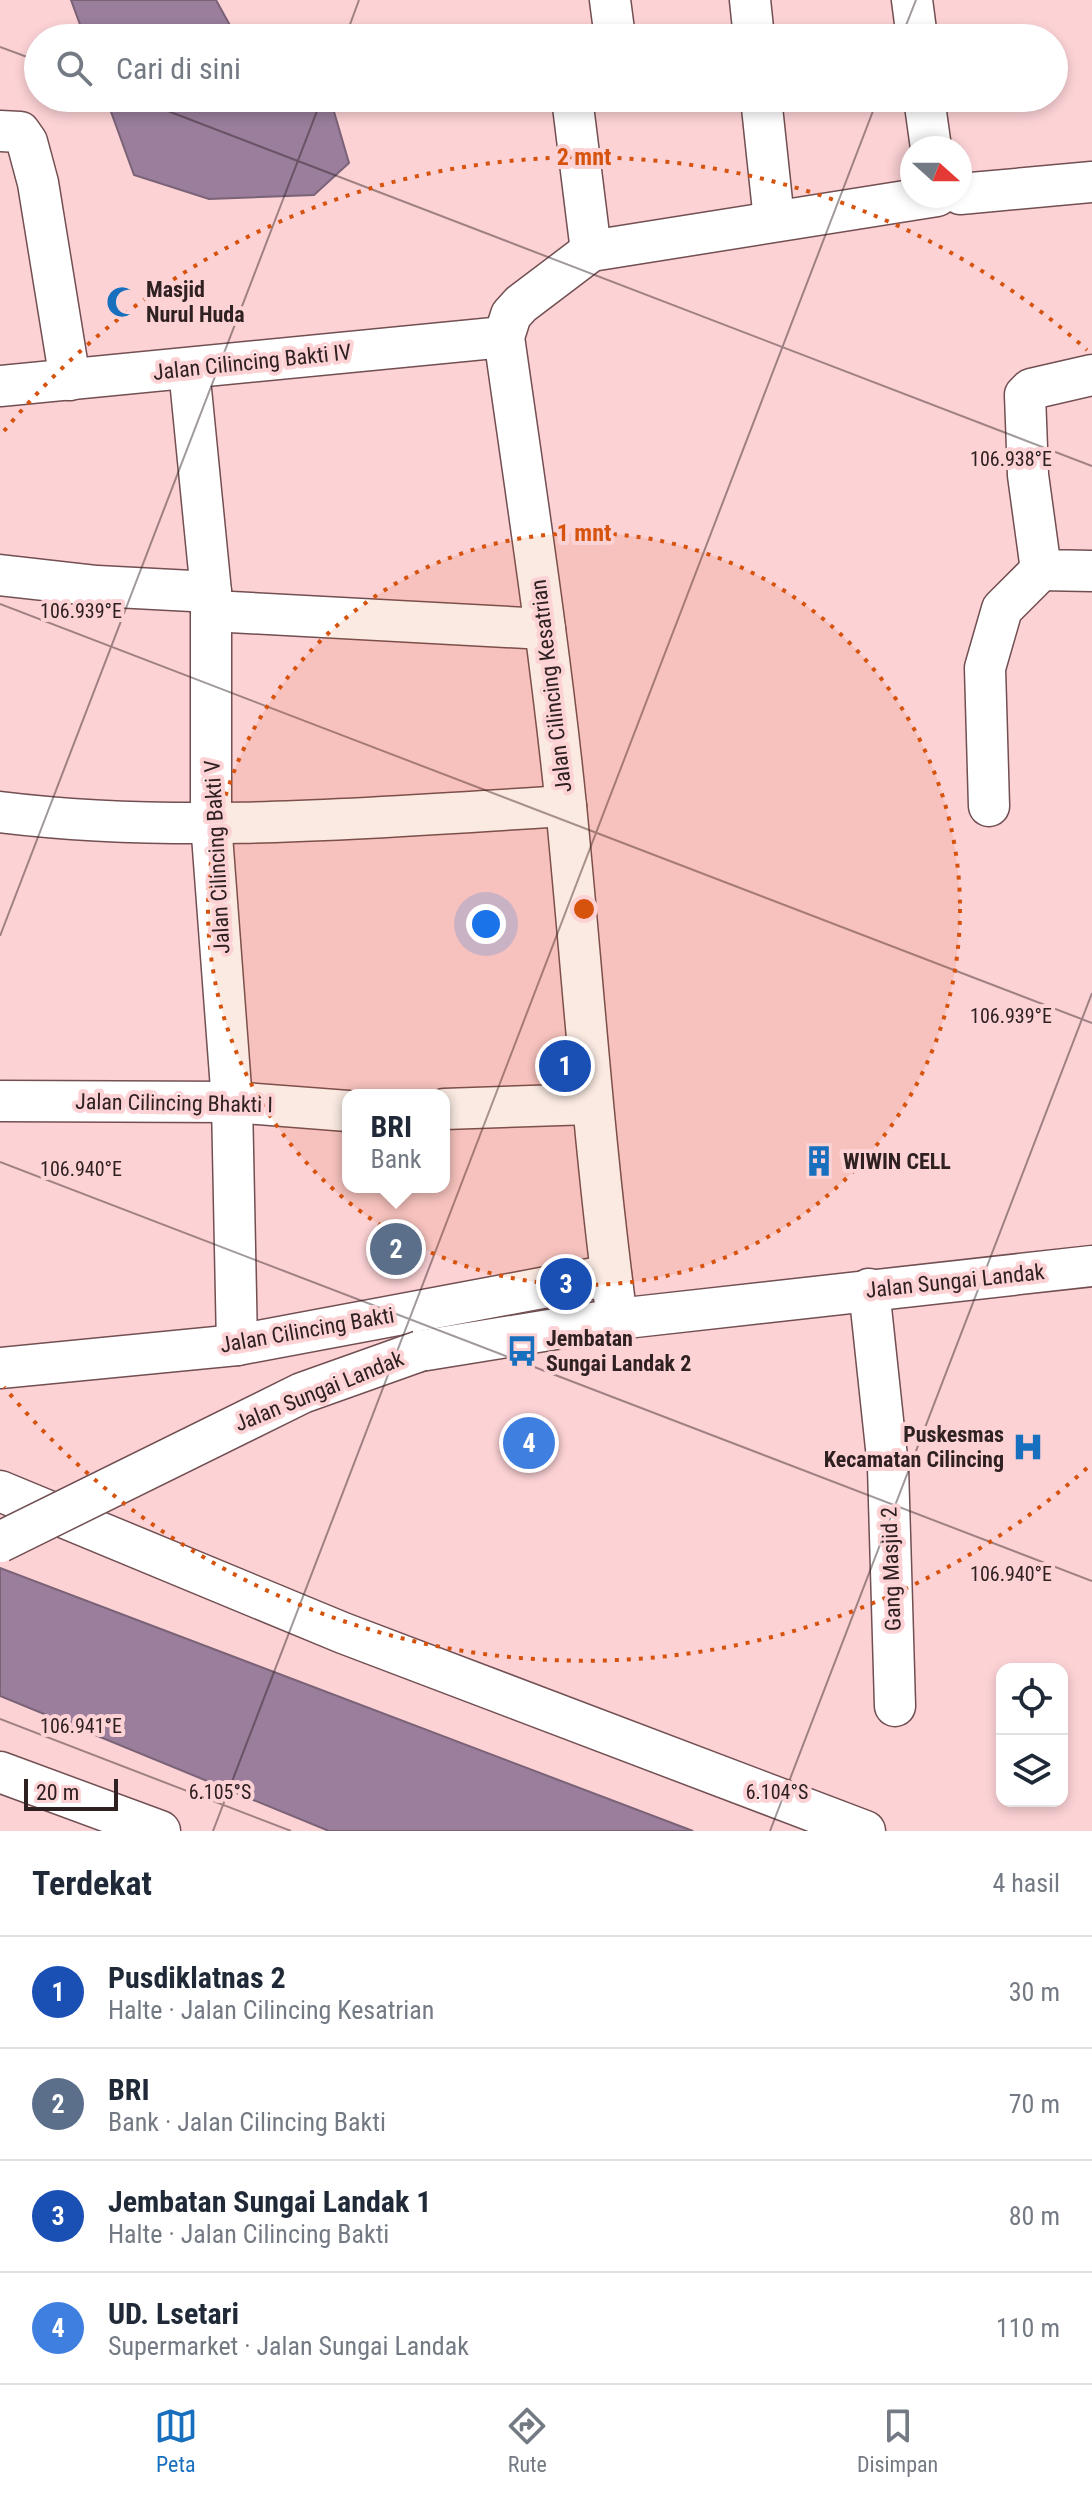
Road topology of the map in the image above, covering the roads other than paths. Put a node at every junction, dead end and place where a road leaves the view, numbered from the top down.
1 (610, 0) edge
2 (750, 0) edge
3 (912, 0) edge
4 (613, 24) edge
5 (753, 24) edge
6 (915, 24) edge
7 (574, 112) edge
8 (762, 112) edge
9 (926, 112) edge
10 (0, 131) edge
11 (929, 136) edge
12 (1092, 182) edge
13 (972, 193) edge
14 (900, 201) edge
15 (774, 220) junction
16 (591, 251) junction
17 (504, 337) junction
18 (189, 369) junction
19 (1092, 375) edge
20 (70, 380) junction
21 (0, 386) edge
22 (1041, 570) junction
23 (1092, 571) edge
24 (0, 575) edge
25 (211, 601) junction
26 (545, 629) junction
27 (566, 806) junction
28 (989, 806) dead end
29 (0, 812) edge
30 (211, 822) junction
31 (0, 1101) edge
32 (232, 1102) junction
33 (591, 1104) junction
34 (450, 1109) edge
35 (342, 1111) edge
36 (1092, 1266) edge
37 (611, 1275) junction
38 (869, 1289) junction
39 (617, 1319) junction
40 (237, 1345) junction
41 (0, 1368) edge
42 (0, 1491) edge
43 (0, 1542) edge
44 (895, 1706) dead end
45 (0, 1772) edge
46 (160, 1831) edge
47 (865, 1831) edge

1 - 4 street
2 - 5 street
3 - 6 street
7 - 16 street
8 - 15 street
9 - 11 street
10 - 20 street
12 - 13 street
14 - 15 street
15 - 16 street
16 - 17 street
17 - 18 street, Jalan Cilincing Bakti IV
17 - 26 street, Jalan Cilincing Kesatrian
18 - 20 street, Jalan Cilincing Bakti IV
18 - 25 street, Jalan Cilincing Bakti V
19 - 22 street
20 - 21 street, Jalan Cilincing Bakti IV
22 - 23 street
22 - 28 street
24 - 25 street
25 - 26 street
25 - 30 street, Jalan Cilincing Bakti V
26 - 27 street, Jalan Cilincing Kesatrian
27 - 30 street
27 - 33 street, Jalan Cilincing Kesatrian
29 - 30 street
30 - 32 street, Jalan Cilincing Bakti V
31 - 32 street, Jalan Cilincing Bhakti I
32 - 35 street, Jalan Cilincing Bhakti I
32 - 40 street, Jalan Cilincing Bakti V
33 - 34 street
33 - 37 street, Jalan Cilincing Kesatrian
36 - 38 street, Jalan Sungai Landak
37 - 39 street, Jalan Cilincing Kesatrian
37 - 40 street, Jalan Cilincing Bakti
38 - 39 street, Jalan Sungai Landak
38 - 44 street, Gang Masjid 2
39 - 43 street, Jalan Sungai Landak, bridge
40 - 41 street, Jalan Cilincing Bakti
42 - 47 street
45 - 46 street

